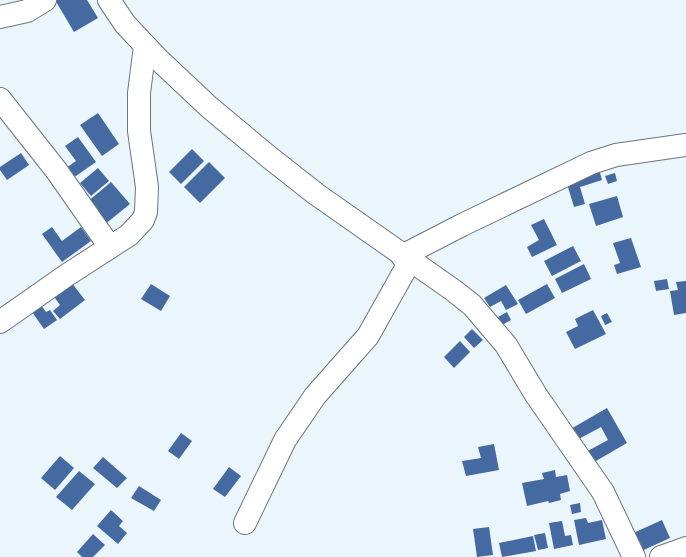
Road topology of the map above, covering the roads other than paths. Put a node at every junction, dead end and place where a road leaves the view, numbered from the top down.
1 (45, 0) edge
2 (109, 0) edge
3 (0, 18) edge
4 (145, 46) junction
5 (0, 99) edge
6 (686, 145) edge
7 (110, 247) junction
8 (406, 259) junction
9 (0, 322) edge
10 (245, 524) dead end
11 (686, 548) edge
12 (634, 557) edge
13 (662, 557) edge

1 - 3 street
2 - 4 street
4 - 7 street
4 - 8 street
5 - 7 street
6 - 8 street
7 - 9 street
8 - 10 street
8 - 12 street
11 - 13 street

